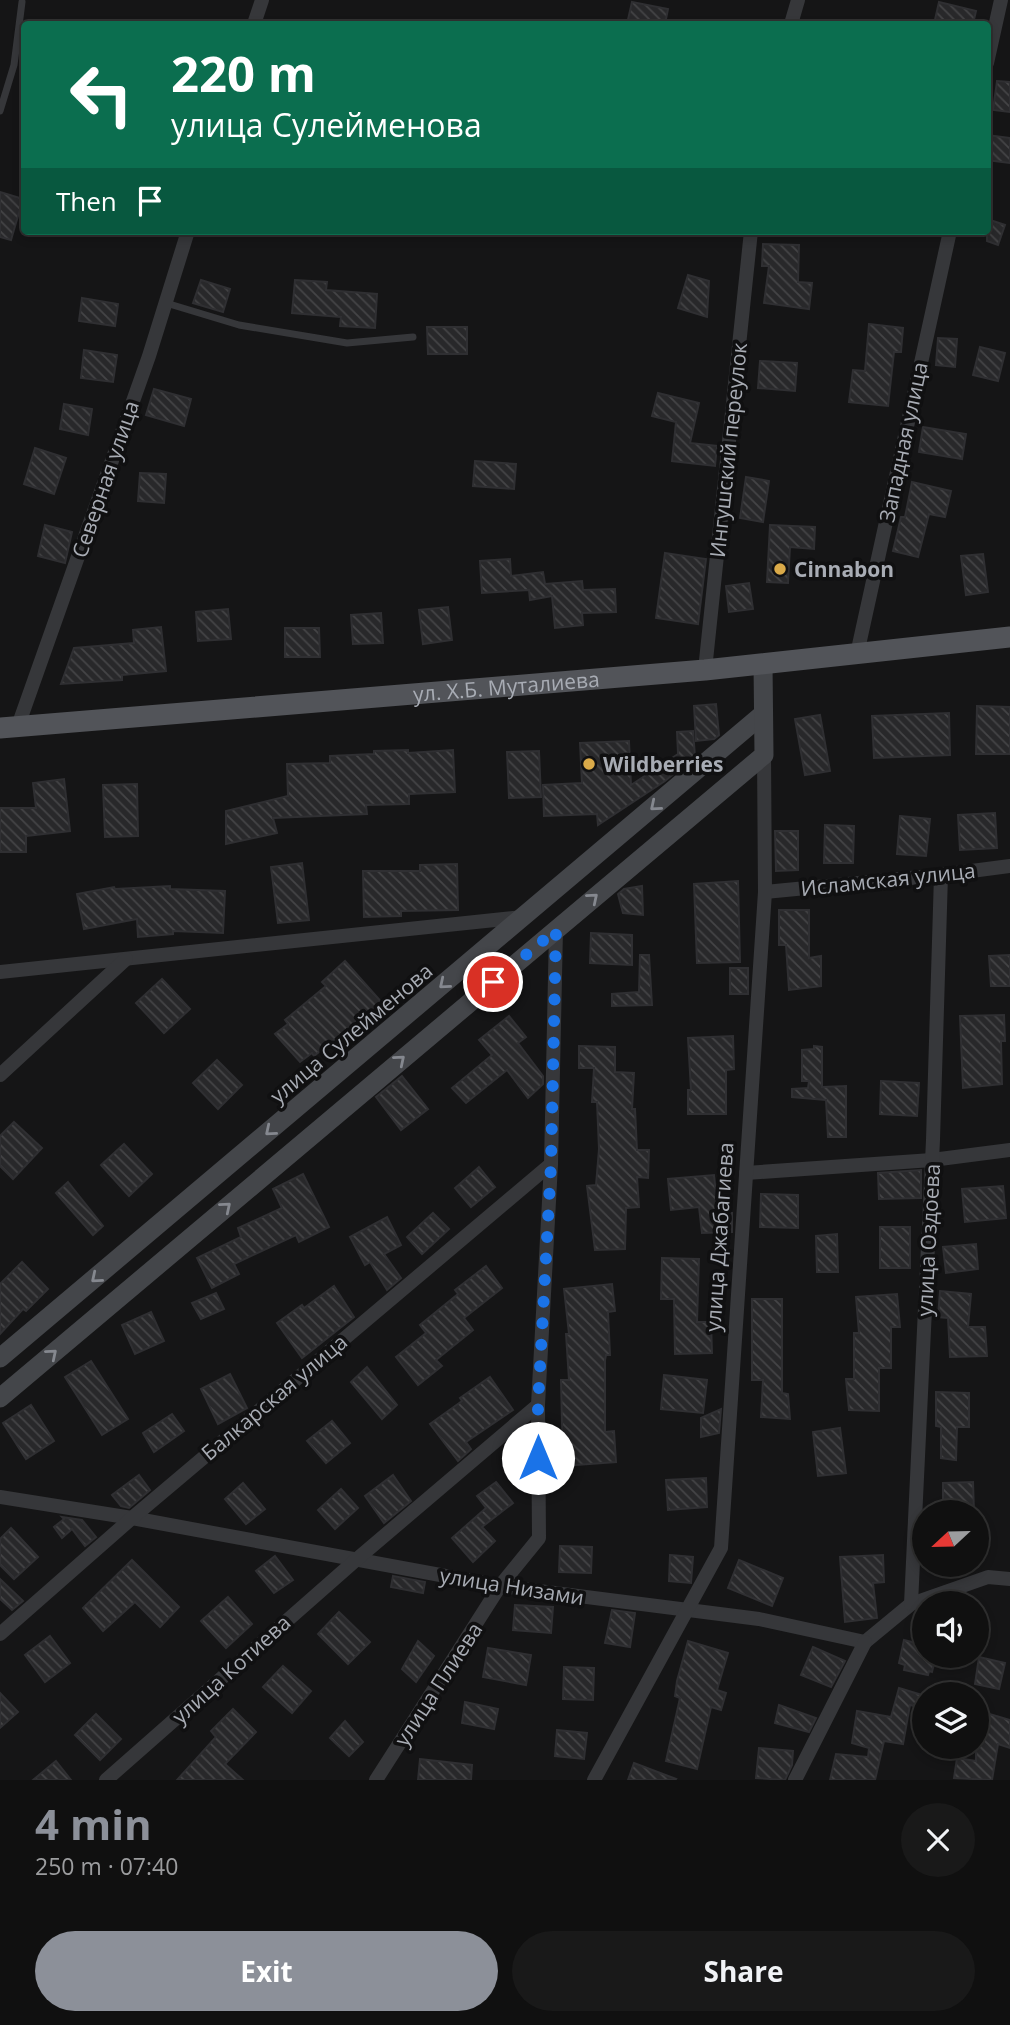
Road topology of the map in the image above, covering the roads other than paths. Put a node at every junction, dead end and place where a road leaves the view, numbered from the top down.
1 (262, 0) edge
2 (798, 0) edge
3 (1001, 0) edge
4 (22, 2) dead end
5 (255, 21) edge
6 (792, 21) edge
7 (991, 45) edge
8 (0, 111) edge
9 (187, 235) edge
10 (751, 235) edge
11 (949, 235) edge
12 (166, 303) junction
13 (413, 337) dead end
14 (1010, 638) edge
15 (857, 654) junction
16 (763, 664) junction
17 (705, 670) junction
18 (763, 714) junction
19 (9, 727) edge
20 (764, 755) junction
21 (1010, 866) edge
22 (940, 875) junction
23 (765, 891) junction
24 (523, 917) junction
25 (556, 930) junction
26 (126, 959) junction
27 (0, 972) edge
28 (0, 1075) edge
29 (1010, 1150) edge
30 (932, 1160) junction
31 (551, 1164) junction
32 (746, 1173) junction
33 (0, 1358) edge
34 (0, 1398) edge
35 (538, 1405) junction
36 (0, 1497) edge
37 (132, 1518) junction
38 (356, 1559) junction
39 (1010, 1579) edge
40 (500, 1586) junction
41 (911, 1604) junction
42 (688, 1611) junction
43 (0, 1634) edge
44 (864, 1642) junction
45 (106, 1780) edge
46 (376, 1780) edge
47 (594, 1780) edge
48 (795, 1780) edge

1 - 5 street
2 - 6 street
3 - 7 street
4 - 8 lane
9 - 12 street, Северная улица
10 - 17 street, Ингушский переулок
11 - 15 street, Западная улица
12 - 13 lane
12 - 19 street, Северная улица
14 - 15 main road, ул. Х.Б. Муталиева
15 - 16 main road, ул. Х.Б. Муталиева
16 - 17 main road, ул. Х.Б. Муталиева
16 - 18 main road, улица Джабагиева
17 - 19 main road, ул. Х.Б. Муталиева
18 - 20 main road, улица Джабагиева
18 -> 24 main road, улица Сулейменова
20 - 23 street, улица Джабагиева
25 -> 20 main road
21 - 22 street, Исламская улица
22 - 23 street, Исламская улица
22 - 30 street, улица Оздоева
23 - 32 street, улица Джабагиева
24 - 26 street
24 -> 33 main road, улица Сулейменова
25 - 31 street, улица Плиева
34 -> 25 main road
26 - 27 street
26 - 28 street
29 - 30 street
30 - 32 street
30 - 41 street, улица Оздоева
31 - 35 street, улица Плиева
31 - 37 street, Балкарская улица
32 - 42 street, улица Джабагиева
35 - 38 street, улица Котиева
35 - 40 street, улица Плиева
36 - 37 street, улица Низами
37 - 38 street, улица Низами
37 - 43 street, Балкарская улица
38 - 40 street, улица Низами
38 - 45 street, улица Котиева
39 - 41 street
40 - 42 street, улица Низами
40 - 46 street, улица Плиева
41 - 44 street
42 - 44 street, улица Низами
42 - 47 street, улица Джабагиева
44 - 48 street

